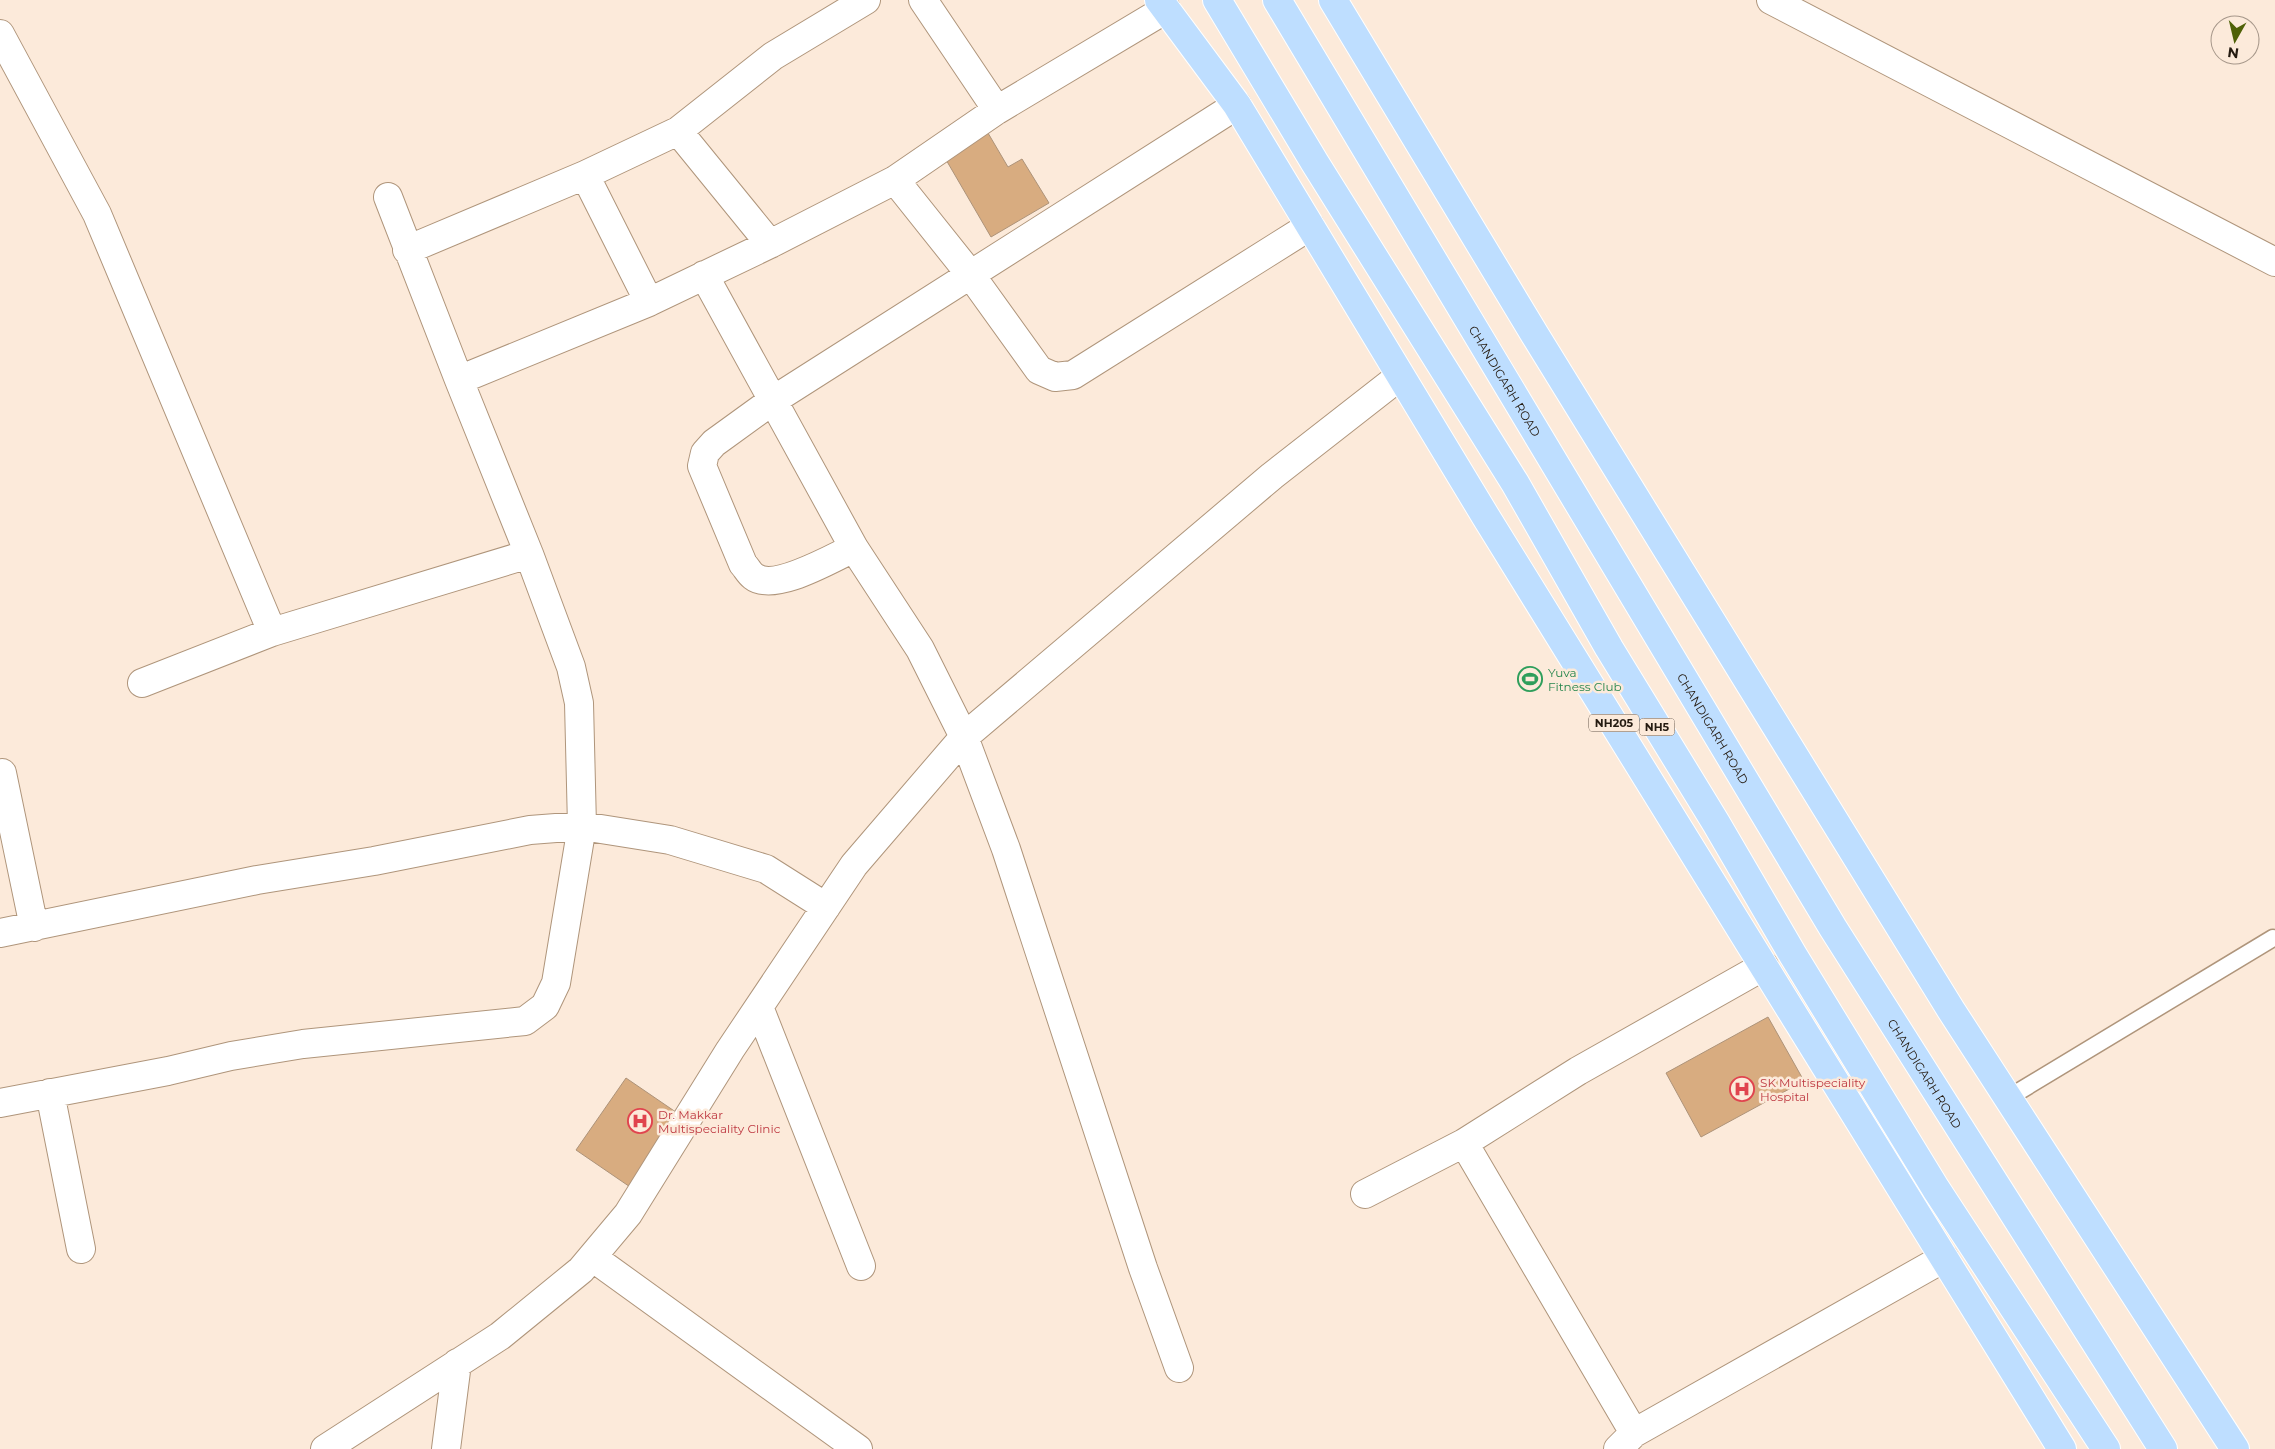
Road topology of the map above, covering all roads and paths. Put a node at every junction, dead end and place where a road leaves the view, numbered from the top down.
1 (866, 0) edge
2 (923, 0) edge
3 (1217, 0) edge
4 (1278, 0) edge
5 (1334, 0) edge
6 (1771, 0) edge
7 (1163, 5) edge
8 (0, 34) edge
9 (1237, 105) junction
10 (997, 110) junction
11 (678, 131) junction
12 (585, 175) junction
13 (895, 180) junction
14 (388, 197) dead end
15 (1310, 226) junction
16 (770, 244) junction
17 (407, 250) junction
18 (2275, 262) edge
19 (970, 274) junction
20 (704, 275) junction
21 (649, 302) junction
22 (1400, 376) junction
23 (459, 380) junction
24 (772, 401) junction
25 (854, 548) junction
26 (529, 554) junction
27 (272, 632) junction
28 (142, 683) dead end
29 (964, 737) junction
30 (2, 773) dead end
31 (582, 826) junction
32 (826, 907) junction
33 (34, 928) junction
34 (0, 933) edge
35 (2274, 938) dead end
36 (1764, 966) junction
37 (759, 1007) junction
38 (50, 1093) junction
39 (2008, 1098) junction
40 (0, 1103) edge
41 (1464, 1143) junction
42 (1364, 1194) dead end
43 (81, 1249) dead end
44 (592, 1257) junction
45 (1944, 1258) junction
46 (861, 1266) dead end
47 (457, 1363) junction
48 (1179, 1368) dead end
49 (1626, 1441) edge
50 (325, 1449) edge
51 (446, 1449) edge
52 (858, 1449) edge
53 (2062, 1449) edge
54 (2106, 1449) edge
55 (2163, 1449) edge
56 (2236, 1449) edge

1 - 11 street
2 - 10 street
3 - 54 highway, NH5
4 - 55 highway, CHANDIGARH ROAD
5 - 39 highway
6 - 18 street
7 - 9 highway, NH205
7 - 10 street
8 - 27 street
9 - 15 highway, NH205
9 - 19 street
10 - 13 street
11 - 12 street
11 - 16 street
12 - 17 street
12 - 21 street
13 - 16 street
13 - 19 street
14 - 17 street
15 - 19 street
15 - 22 highway, NH205
16 - 20 street
17 - 23 street
19 - 24 street
20 - 21 street
20 - 24 street
21 - 23 street
22 - 29 street
22 - 36 highway, NH205
23 - 26 street
24 - 25 street
24 - 25 street
25 - 29 street
26 - 27 street
26 - 31 street
27 - 28 street
29 - 32 street
29 - 48 street
30 - 33 street
31 - 32 street
31 - 33 street
31 - 38 street
32 - 37 street
33 - 34 street
35 - 39 lane
36 - 41 street
36 - 45 highway, NH205
37 - 44 street
37 - 46 street
38 - 40 street
38 - 43 street
39 - 56 highway
41 - 42 street
41 - 49 street
44 - 47 street
44 - 52 street
45 - 49 street
45 - 53 highway, NH205
47 - 50 street
47 - 51 street

